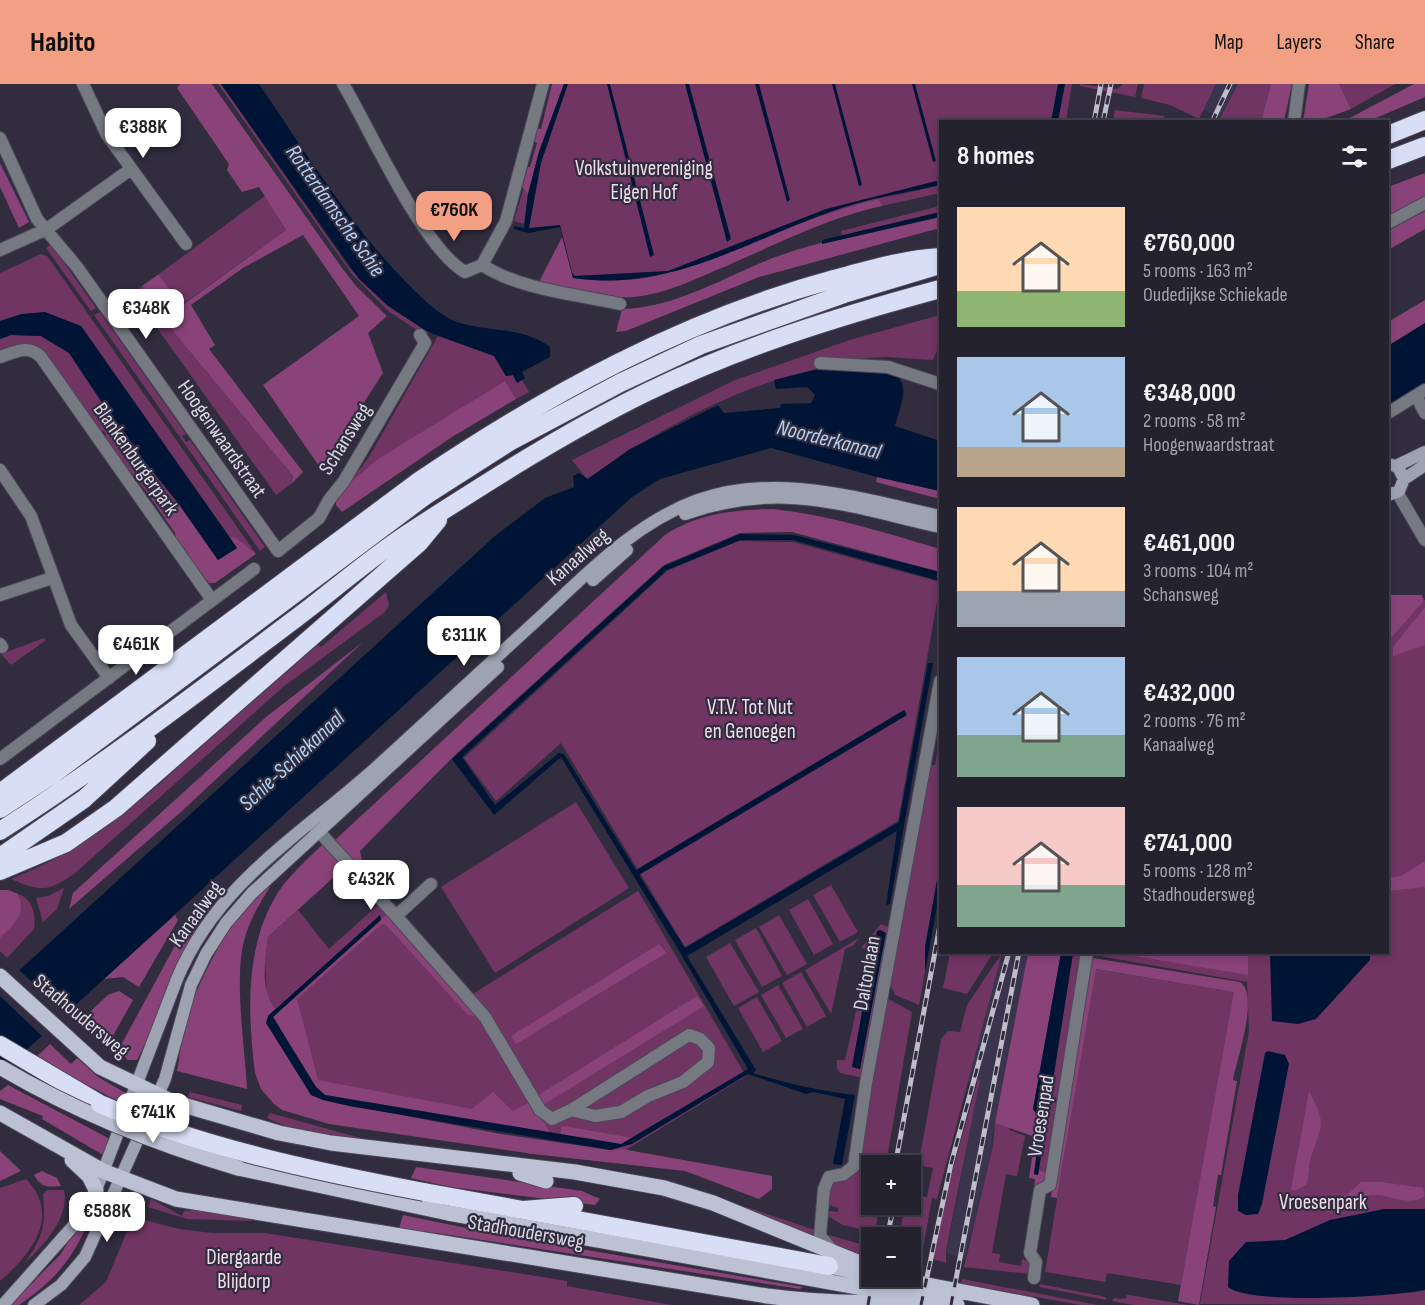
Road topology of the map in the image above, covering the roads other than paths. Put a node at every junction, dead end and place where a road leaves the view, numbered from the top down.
1 (83, 84) edge
2 (343, 84) edge
3 (543, 84) edge
4 (1299, 84) edge
5 (1294, 120) edge
6 (1425, 120) edge
7 (1389, 135) edge
8 (0, 138) edge
9 (1425, 146) edge
10 (1389, 160) edge
11 (131, 169) junction
12 (1425, 203) edge
13 (1389, 221) edge
14 (47, 229) junction
15 (186, 244) dead end
16 (0, 250) edge
17 (939, 257) edge
18 (482, 265) junction
19 (939, 266) edge
20 (939, 289) edge
21 (620, 304) dead end
22 (420, 335) dead end
23 (0, 357) edge
24 (820, 363) dead end
25 (939, 384) edge
26 (1420, 393) edge
27 (1389, 412) edge
28 (1425, 413) edge
29 (1425, 452) edge
30 (1392, 465) edge
31 (1425, 465) edge
32 (0, 470) edge
33 (1404, 478) junction
34 (419, 481) junction
35 (1392, 493) edge
36 (447, 509) junction
37 (939, 516) edge
38 (939, 527) edge
39 (1425, 540) edge
40 (278, 551) joint
41 (254, 568) dead end
42 (52, 578) junction
43 (0, 595) edge
44 (212, 600) junction
45 (109, 678) junction
46 (939, 686) edge
47 (198, 692) junction
48 (0, 759) edge
49 (0, 782) edge
50 (0, 793) edge
51 (0, 809) edge
52 (310, 823) junction
53 (0, 831) edge
54 (320, 833) junction
55 (0, 857) edge
56 (0, 871) edge
57 (431, 884) dead end
58 (396, 916) junction
59 (1087, 954) edge
60 (0, 976) edge
61 (0, 1045) edge
62 (0, 1067) edge
63 (137, 1086) junction
64 (158, 1096) junction
65 (571, 1110) junction
66 (0, 1113) edge
67 (58, 1148) junction
68 (461, 1159) junction
69 (103, 1171) junction
70 (120, 1179) junction
71 (546, 1181) dead end
72 (96, 1190) junction
73 (449, 1205) junction
74 (574, 1206) dead end
75 (523, 1210) junction
76 (748, 1223) dead end
77 (766, 1224) junction
78 (729, 1237) dead end
79 (743, 1251) junction
80 (831, 1258) junction
81 (861, 1265) edge
82 (861, 1270) edge
83 (1034, 1278) dead end
84 (921, 1284) edge
85 (928, 1299) junction
86 (3, 1305) edge
87 (34, 1305) edge
88 (957, 1305) edge
89 (1032, 1305) edge

1 - 11 street
2 - 18 street
3 - 18 street
4 - 5 street
6 - 7 highway
8 - 14 street, Hoogenwaardstraat
9 - 10 highway
11 - 14 street
11 - 15 street
12 - 13 street
14 - 16 street
14 - 40 street, Hoogenwaardstraat
17 - 34 highway
18 - 21 street
19 - 51 highway
20 - 36 highway
22 - 40 street, Schansweg
23 - 44 street, Blankenburgerpark
24 - 25 street
26 - 27 street
26 - 28 street
29 - 30 main road
30 - 33 main road
31 - 33 main road
32 - 42 street
33 - 35 main road
34 - 49 highway
34 - 50 highway
35 - 39 street
36 - 47 highway
36 - 56 highway
37 - 52 main road, Kanaalweg
38 - 54 main road, Kanaalweg
41 - 44 street
42 - 43 street
42 - 45 street
44 - 45 street
45 - 48 street
46 - 80 street, Daltonlaan
47 - 53 highway
47 - 55 highway
52 - 54 street
52 - 63 main road, Kanaalweg
54 - 58 street
54 - 64 main road, Kanaalweg
57 - 58 street
58 - 65 street
59 - 83 street, Vroesenpad
60 - 63 main road, Stadhoudersweg
61 - 73 highway, bridge
62 - 73 main road, Stadhoudersweg, bridge
63 - 64 main road, Stadhoudersweg
63 - 69 main road, Stadhoudersweg
64 - 68 main road, Stadhoudersweg
64 - 70 main road
65 - 65 street
66 - 67 main road, Stadhoudersweg
67 - 69 main road, Stadhoudersweg
67 - 72 main road
68 - 71 main road
68 - 77 main road, Stadhoudersweg
69 - 70 main road, Stadhoudersweg
69 - 72 main road
70 - 85 main road, Stadhoudersweg
70 - 87 main road
72 - 86 main road
73 - 75 highway
73 - 85 main road, Stadhoudersweg
74 - 75 highway
75 - 79 highway, Stadhoudersweg
76 - 77 main road
77 - 80 main road, Stadhoudersweg
78 - 79 highway
79 - 80 highway, Stadhoudersweg
80 - 81 main road, Stadhoudersweg
80 - 82 main road, Stadhoudersweg
84 - 89 main road
85 - 88 main road, Stadhoudersweg

